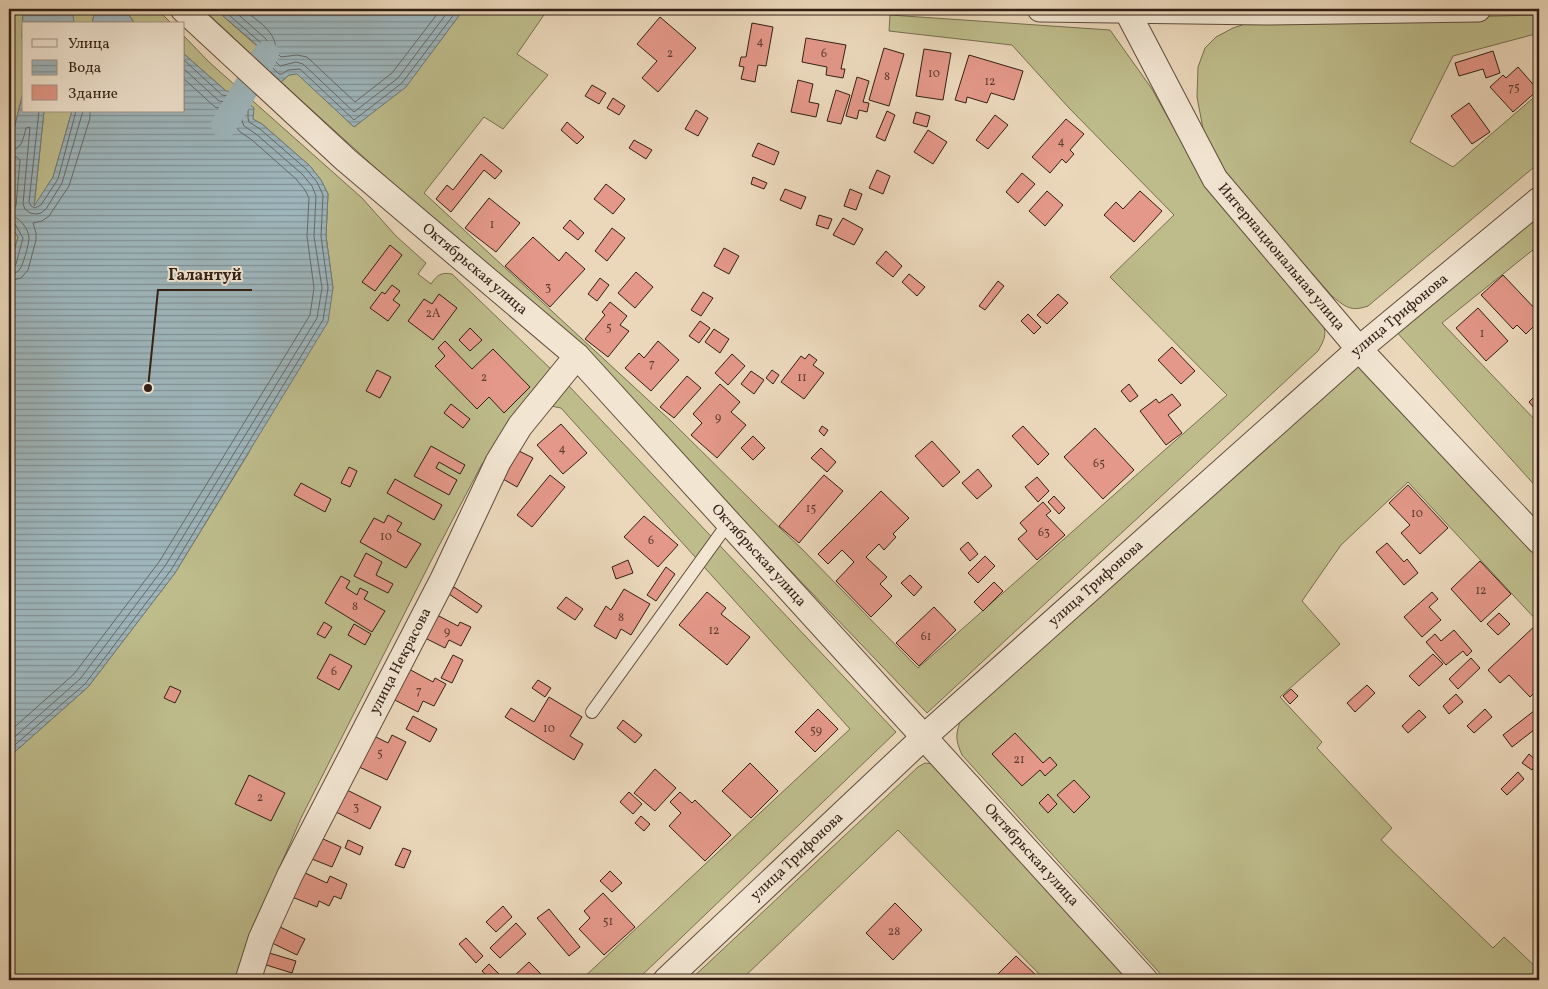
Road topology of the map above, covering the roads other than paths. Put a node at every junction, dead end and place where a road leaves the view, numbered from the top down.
1 (183, 9) edge
2 (1040, 9) edge
3 (1478, 9) edge
4 (1266, 10) edge
5 (1127, 11) junction
6 (1539, 200) edge
7 (1359, 349) junction
8 (578, 356) junction
9 (729, 522) junction
10 (1539, 540) edge
11 (592, 712) dead end
12 (924, 737) junction
13 (248, 980) edge
14 (666, 980) edge
15 (1145, 980) edge

1 - 8 street, Октябрьская улица
2 - 5 street
3 - 4 street
4 - 5 street
5 - 7 street, Интернациональная улица
6 - 7 street, улица Трифонова
7 - 10 street, Интернациональная улица
7 - 12 street, улица Трифонова
8 - 9 street, Октябрьская улица
8 - 13 street, улица Некрасова
9 - 11 lane
9 - 12 street, Октябрьская улица
12 - 14 street, улица Трифонова
12 - 15 street, Октябрьская улица

